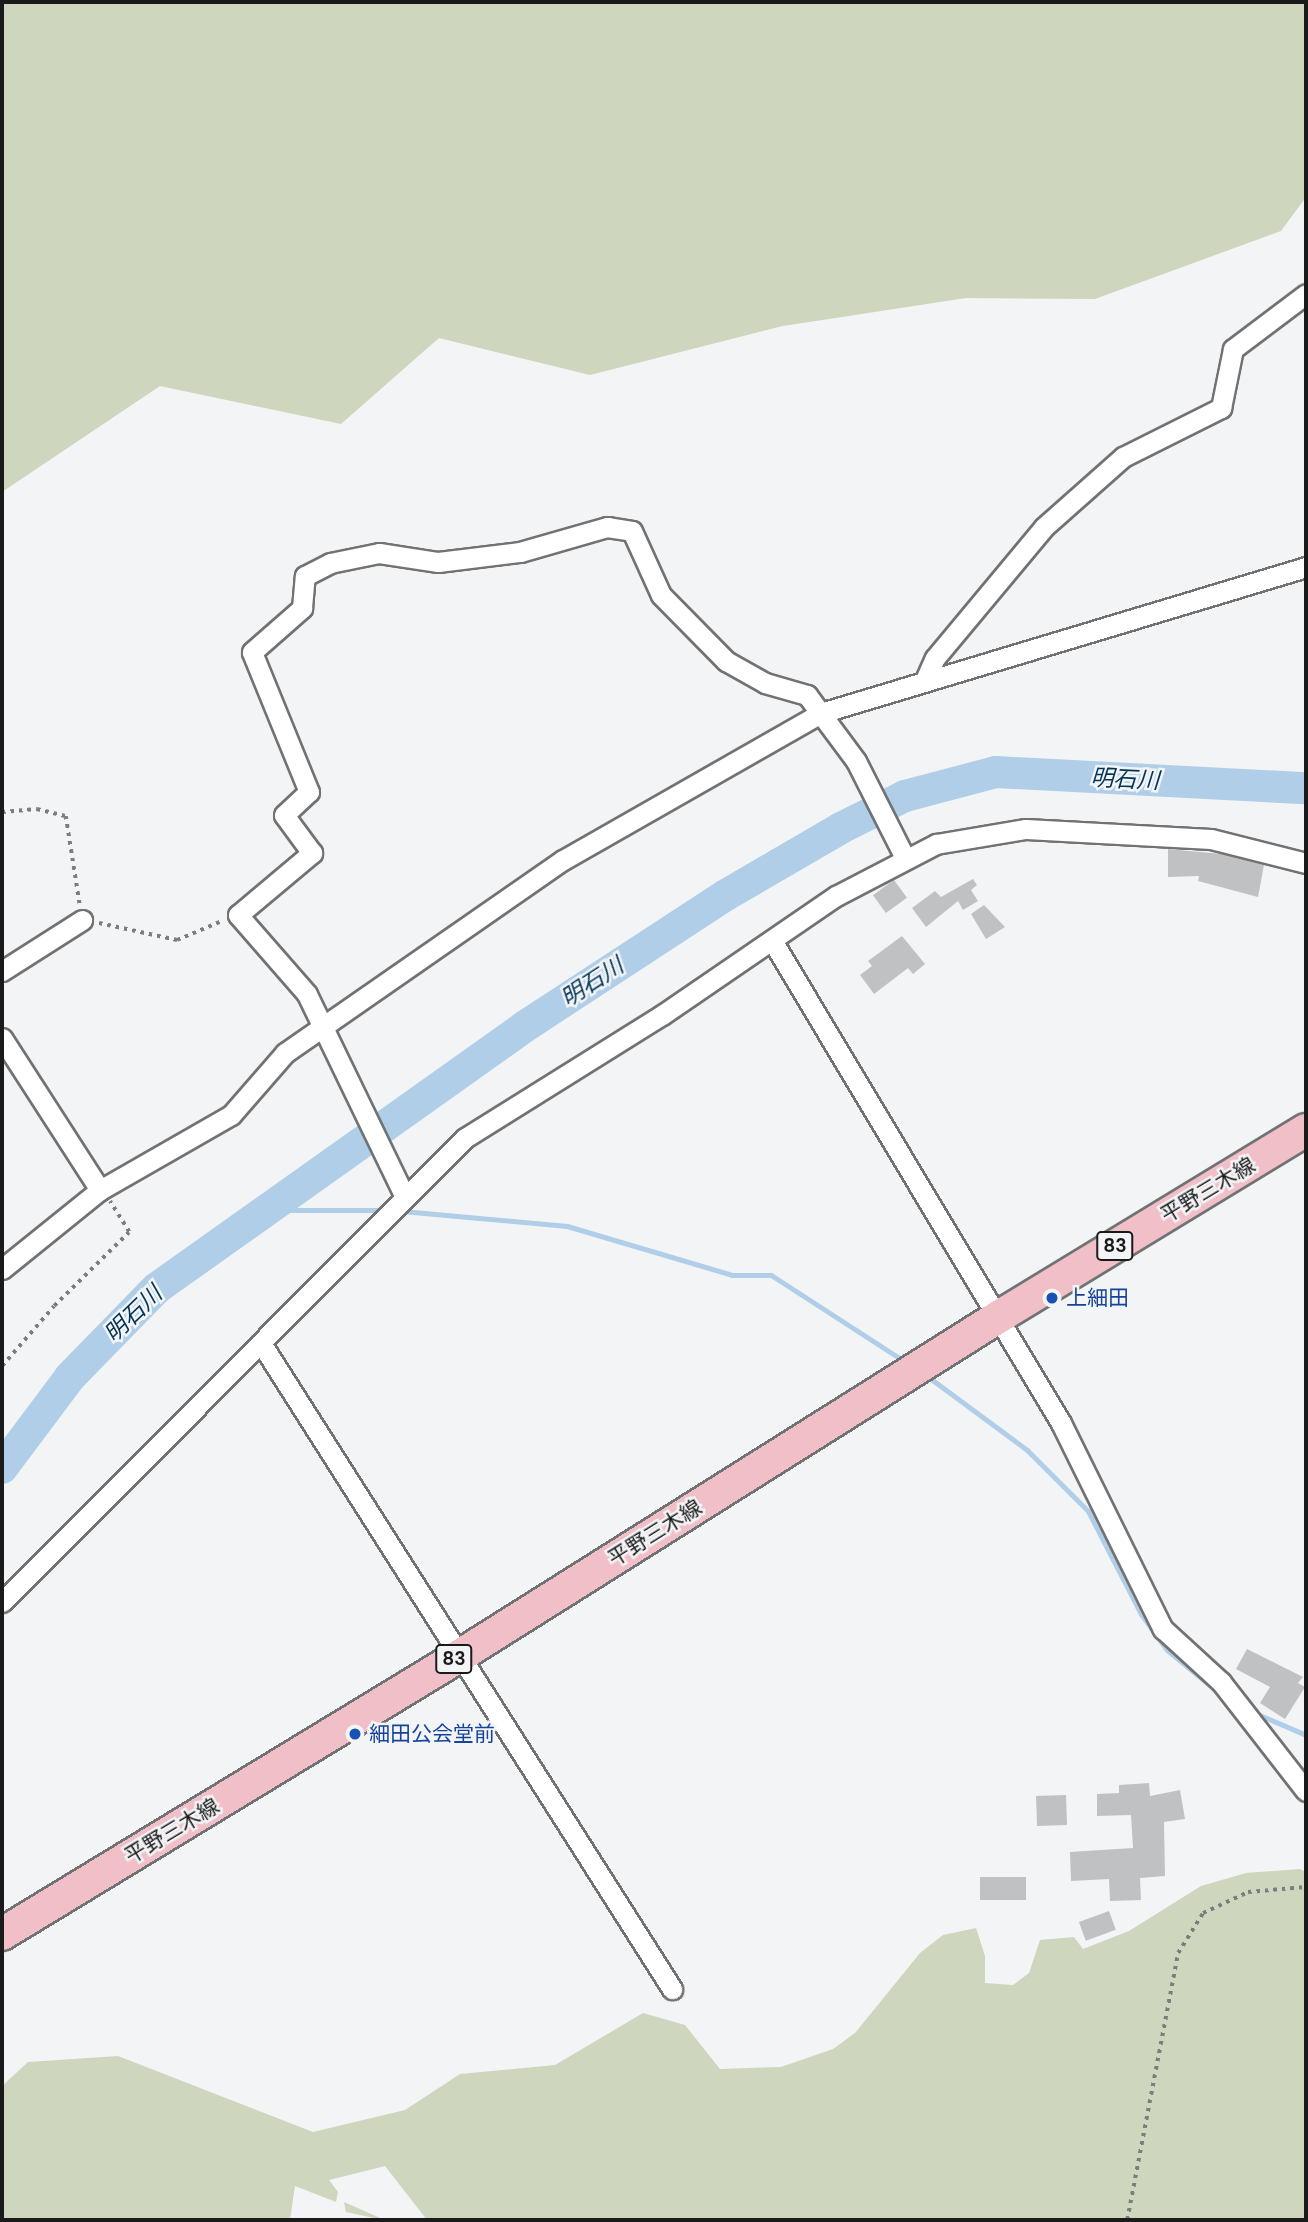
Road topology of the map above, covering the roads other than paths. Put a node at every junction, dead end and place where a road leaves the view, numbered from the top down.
1 (1306, 294) edge
2 (1306, 567) edge
3 (925, 680) junction
4 (821, 713) junction
5 (905, 859) junction
6 (1306, 863) edge
7 (82, 920) road end
8 (774, 942) junction
9 (2, 971) edge
10 (321, 1030) junction
11 (2, 1038) edge
12 (1306, 1130) edge
13 (100, 1190) junction
14 (404, 1195) junction
15 (2, 1269) edge
16 (1000, 1316) junction
17 (261, 1343) junction
18 (2, 1602) edge
19 (461, 1655) junction
20 (1306, 1791) edge
21 (2, 1934) edge
22 (672, 1989) dead end

1 - 3 street
2 - 3 street
3 - 4 street
4 - 5 street
4 - 10 street
4 - 10 street
5 - 6 street
5 - 8 street
7 - 9 street
8 - 14 street
8 - 16 street
10 - 13 street
10 - 14 street
11 - 13 street
12 - 16 main road, 平野三木線 / 83
13 - 15 street
14 - 17 street
16 - 19 main road, 平野三木線 / 83
16 - 20 street
17 - 18 street
17 - 19 street
19 - 21 main road, 平野三木線 / 83
19 - 22 street

